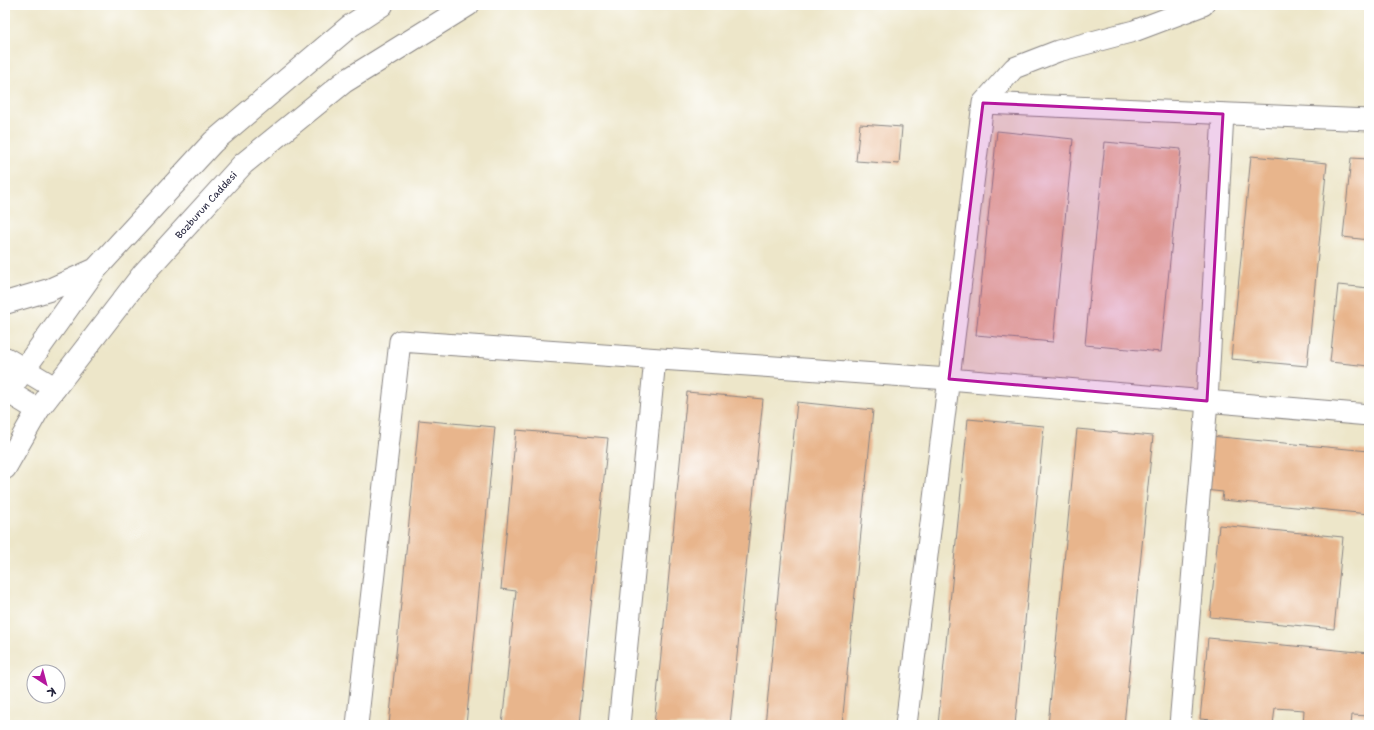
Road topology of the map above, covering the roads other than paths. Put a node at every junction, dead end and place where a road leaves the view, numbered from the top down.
1 (382, 5) edge
2 (468, 5) edge
3 (1203, 5) edge
4 (983, 103) junction
5 (1223, 114) junction
6 (1369, 120) edge
7 (95, 270) junction
8 (5, 303) edge
9 (655, 359) junction
10 (14, 363) edge
11 (949, 379) junction
12 (55, 388) junction
13 (6, 392) edge
14 (1207, 401) junction
15 (38, 410) junction
16 (1369, 415) edge
17 (5, 468) edge
18 (357, 725) edge
19 (619, 725) edge
20 (906, 725) edge
21 (1180, 725) edge

1 - 7 main road
2 - 12 main road, Bozburun Caddesi
3 - 4 street
4 - 5 street
4 - 11 street
5 - 6 street
5 - 14 street
7 - 8 main road
7 - 10 main road
9 - 11 street
9 - 18 street
9 - 19 street
10 - 12 main road
10 - 13 main road
11 - 14 street
11 - 20 street
12 - 15 main road, Bozburun Caddesi
13 - 15 main road
14 - 16 street
14 - 21 street
15 - 17 main road, Bozburun Caddesi

